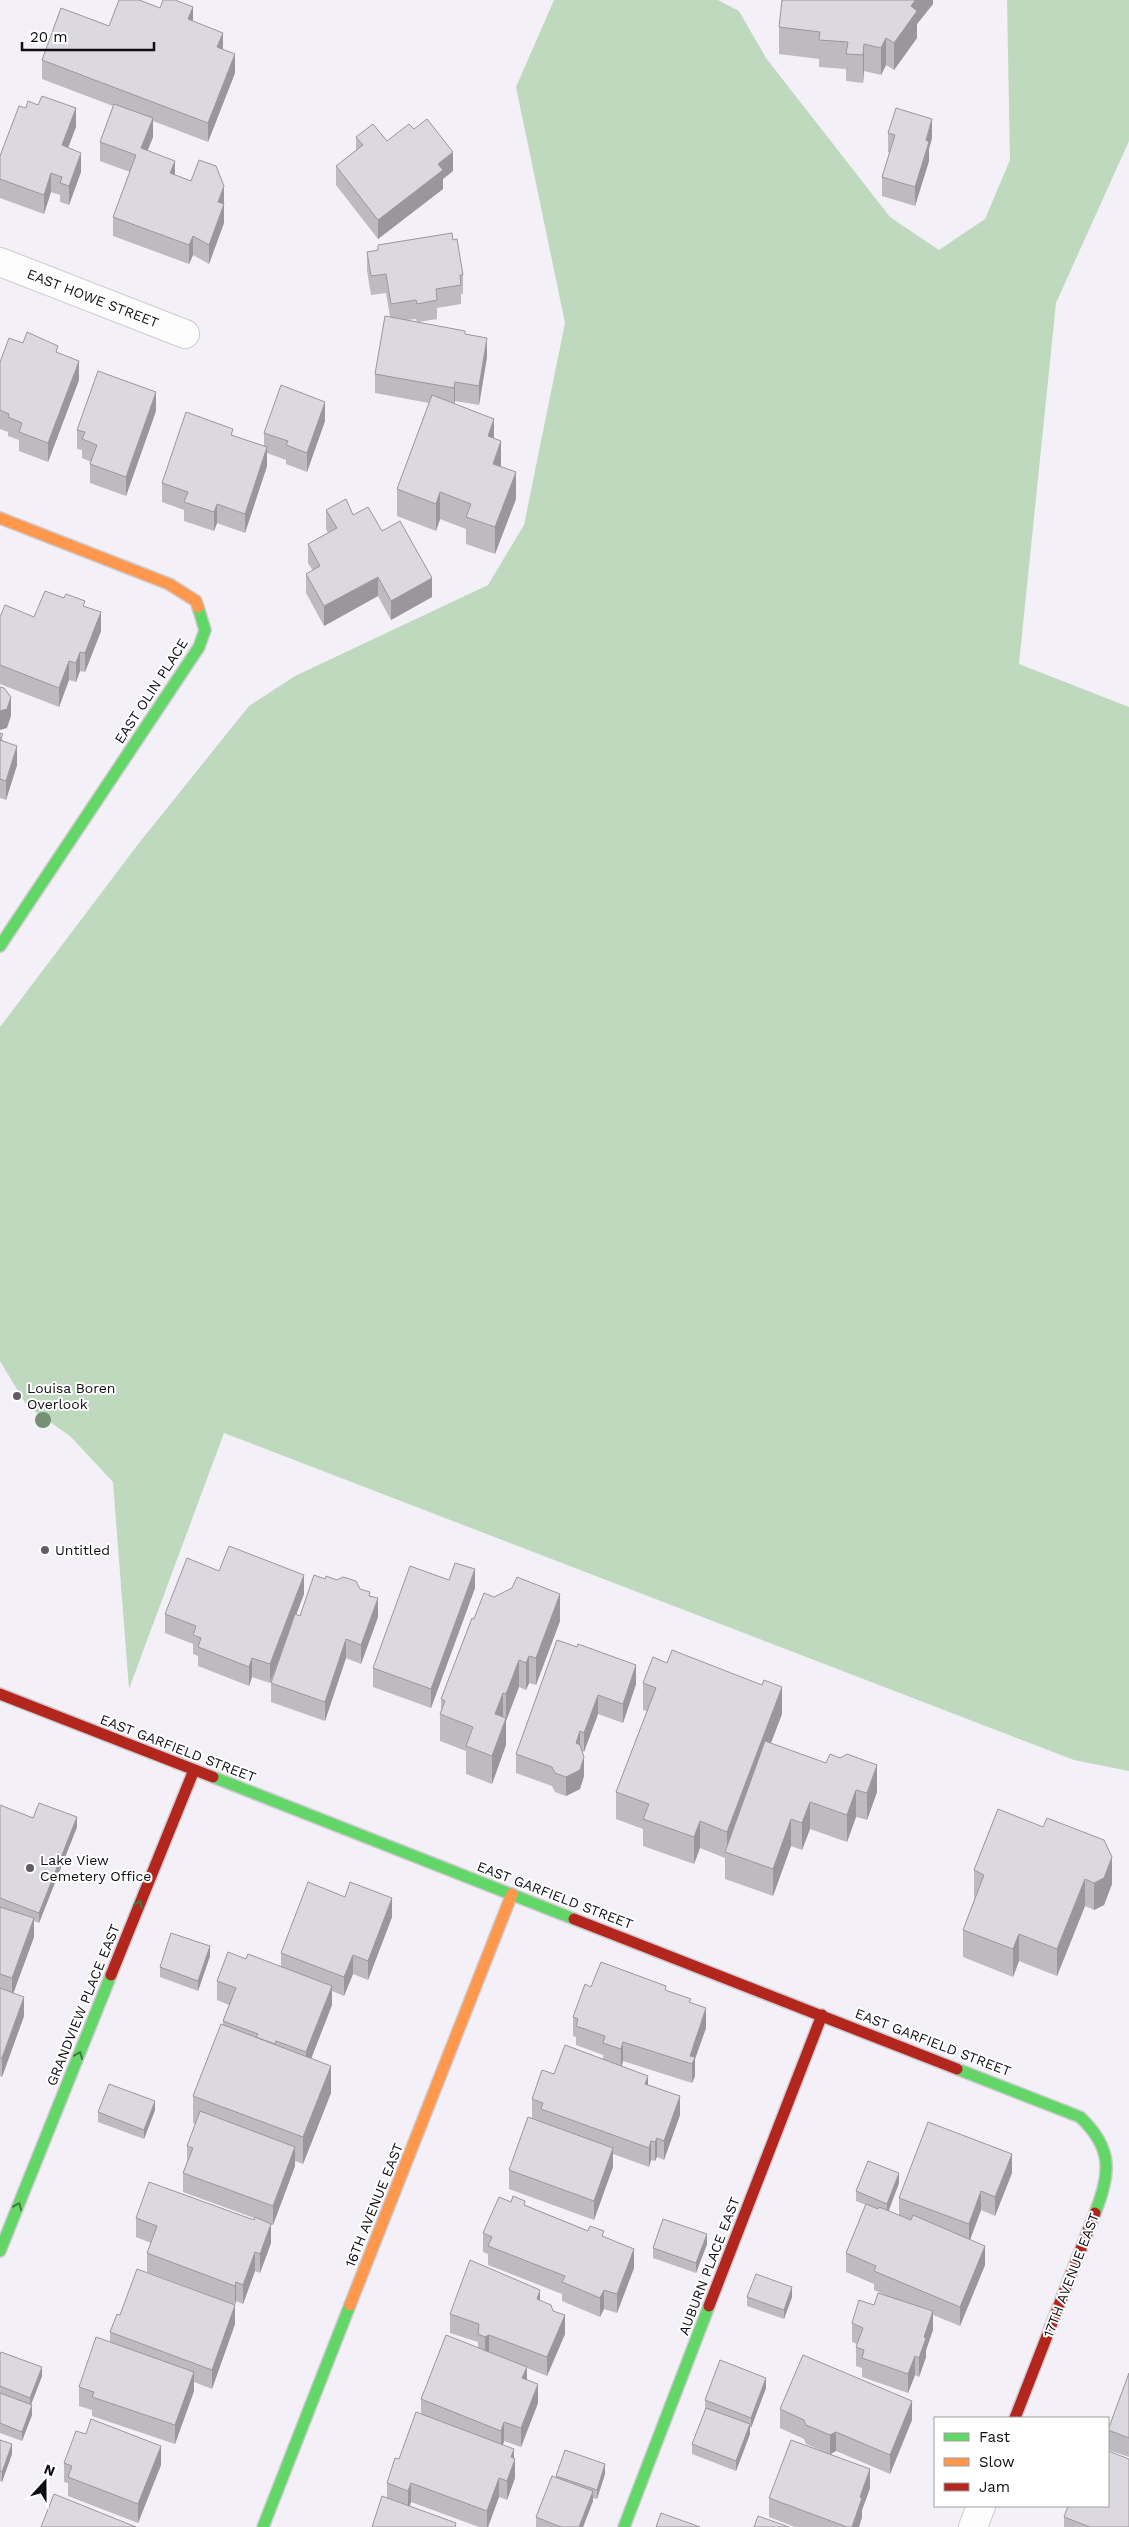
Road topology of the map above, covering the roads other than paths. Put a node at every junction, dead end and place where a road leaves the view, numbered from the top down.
1 (0, 262) edge
2 (186, 334) dead end
3 (0, 518) edge
4 (0, 946) edge
5 (0, 1694) edge
6 (194, 1770) junction
7 (512, 1894) junction
8 (822, 2016) junction
9 (1096, 2131) joint
10 (0, 2251) edge
11 (1015, 2417) edge
12 (981, 2507) edge
13 (263, 2527) edge
14 (624, 2527) edge
15 (973, 2527) edge

1 - 2 street, EAST HOWE STREET
3 - 4 street, EAST OLIN PLACE
5 - 6 street, EAST GARFIELD STREET
6 - 7 street, EAST GARFIELD STREET
10 -> 6 street, GRANDVIEW PLACE EAST
7 - 8 street, EAST GARFIELD STREET
7 - 13 street, 16TH AVENUE EAST
8 - 9 street, EAST GARFIELD STREET
8 - 14 street, AUBURN PLACE EAST
9 - 11 street, 17TH AVENUE EAST
12 - 15 street

